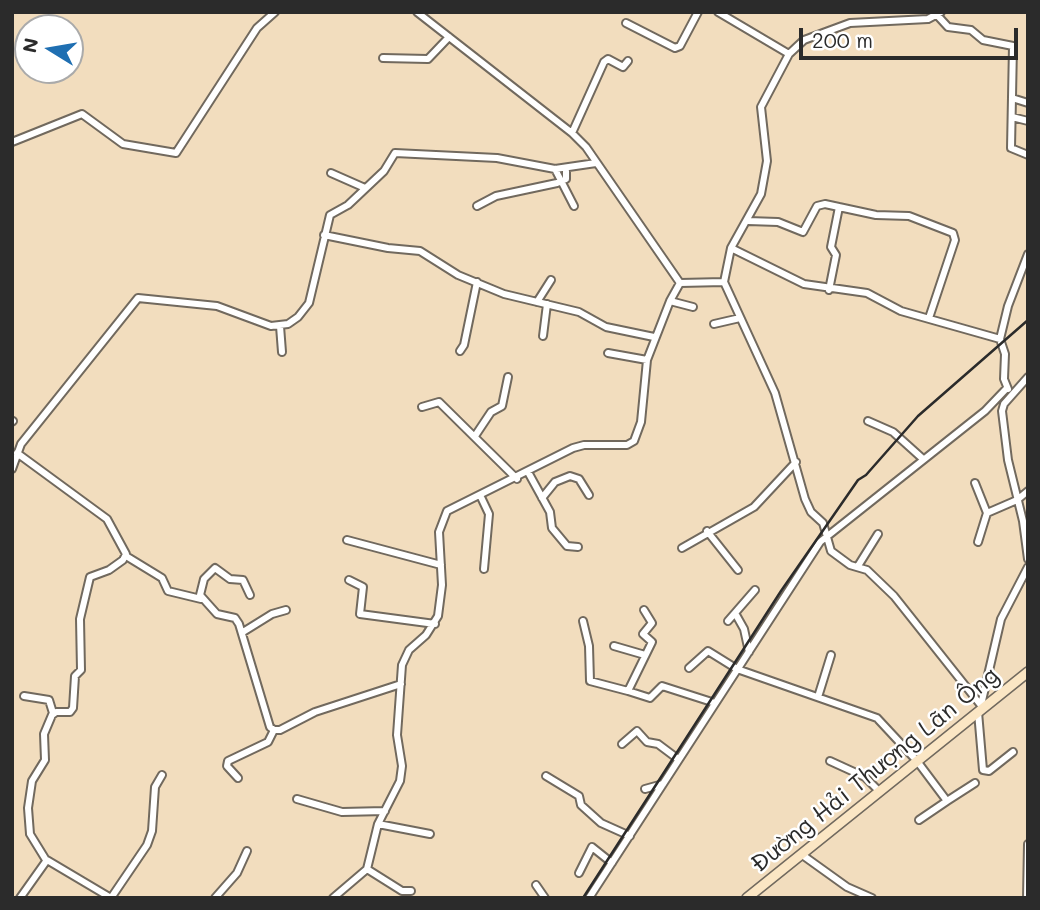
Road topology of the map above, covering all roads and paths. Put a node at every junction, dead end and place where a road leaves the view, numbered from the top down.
1 (275, 12) edge
2 (417, 12) edge
3 (698, 12) edge
4 (718, 12) edge
5 (859, 12) edge
6 (939, 14) edge
7 (626, 23) dead end
8 (863, 23) junction
9 (449, 37) junction
10 (789, 54) junction
11 (383, 58) dead end
12 (628, 61) dead end
13 (1012, 99) junction
14 (1028, 103) edge
15 (1012, 117) junction
16 (1028, 121) edge
17 (572, 133) junction
18 (12, 142) edge
19 (1028, 155) edge
20 (596, 163) junction
21 (566, 168) junction
22 (555, 169) junction
23 (331, 173) dead end
24 (562, 181) junction
25 (365, 188) junction
26 (477, 206) dead end
27 (574, 206) dead end
28 (839, 207) junction
29 (748, 221) junction
30 (324, 235) junction
31 (731, 248) junction
32 (1028, 254) edge
33 (551, 280) dead end
34 (477, 282) junction
35 (724, 282) junction
36 (680, 283) junction
37 (829, 290) junction
38 (670, 301) junction
39 (537, 303) junction
40 (547, 304) junction
41 (693, 307) dead end
42 (740, 318) junction
43 (929, 318) junction
44 (714, 324) dead end
45 (279, 326) junction
46 (544, 336) dead end
47 (654, 337) junction
48 (1000, 339) junction
49 (460, 351) dead end
50 (282, 352) dead end
51 (608, 353) dead end
52 (647, 360) junction
53 (508, 377) dead end
54 (1028, 377) edge
55 (1009, 391) junction
56 (422, 407) dead end
57 (868, 421) dead end
58 (475, 436) junction
59 (17, 453) junction
60 (923, 459) junction
61 (796, 462) junction
62 (12, 469) edge
63 (528, 472) junction
64 (517, 478) junction
65 (975, 483) dead end
66 (1028, 491) edge
67 (480, 495) junction
68 (589, 495) dead end
69 (542, 498) junction
70 (1017, 500) junction
71 (987, 513) junction
72 (708, 531) junction
73 (878, 534) dead end
74 (826, 538) junction
75 (347, 540) dead end
76 (978, 542) dead end
77 (578, 547) dead end
78 (682, 548) dead end
79 (126, 556) junction
80 (1028, 559) edge
81 (441, 565) junction
82 (859, 566) junction
83 (1028, 567) edge
84 (484, 569) dead end
85 (738, 570) dead end
86 (349, 580) dead end
87 (755, 590) dead end
88 (250, 595) dead end
89 (201, 600) junction
90 (286, 610) dead end
91 (644, 610) dead end
92 (735, 613) junction
93 (583, 621) dead end
94 (728, 621) dead end
95 (435, 624) junction
96 (243, 632) junction
97 (614, 646) dead end
98 (749, 652) junction
99 (645, 655) junction
100 (831, 655) dead end
101 (689, 668) dead end
102 (737, 669) junction
103 (1028, 672) edge
104 (401, 684) junction
105 (628, 691) junction
106 (24, 696) dead end
107 (818, 697) junction
108 (715, 704) junction
109 (981, 708) junction
110 (53, 713) junction
111 (274, 730) junction
112 (622, 744) dead end
113 (1013, 752) dead end
114 (678, 760) junction
115 (830, 761) dead end
116 (918, 761) junction
117 (162, 775) dead end
118 (546, 776) dead end
119 (237, 778) dead end
120 (975, 783) dead end
121 (663, 784) junction
122 (645, 789) dead end
123 (879, 791) junction
124 (297, 799) dead end
125 (947, 802) junction
126 (385, 811) junction
127 (919, 820) dead end
128 (378, 824) junction
129 (430, 834) dead end
130 (630, 836) junction
131 (1028, 844) edge
132 (247, 851) dead end
133 (801, 854) junction
134 (46, 860) junction
135 (612, 863) junction
136 (367, 869) junction
137 (579, 873) dead end
138 (536, 885) dead end
139 (411, 891) dead end
140 (20, 898) edge
141 (215, 898) edge
142 (333, 898) edge
143 (545, 898) edge
144 (589, 898) edge
145 (747, 898) edge
146 (872, 898) edge
147 (1027, 898) edge

1 - 18 street
2 - 9 street
3 - 7 street
4 - 10 street
5 - 8 street
6 - 8 street
6 - 13 street
8 - 10 street
9 - 11 street
9 - 17 street
10 - 29 street
12 - 17 street
13 - 14 street
13 - 15 street
15 - 16 street
15 - 19 street
17 - 20 street
20 - 21 street
20 - 36 street
21 - 22 street
21 - 24 street
22 - 24 street
22 - 25 street
23 - 25 street
24 - 26 street
24 - 27 street
25 - 30 street
28 - 29 street
28 - 37 street
28 - 43 street
29 - 31 street
30 - 34 street
30 - 45 street
31 - 35 street
31 - 37 street
32 - 48 street
33 - 39 street
34 - 39 street
34 - 49 street
35 - 36 street
35 - 42 street
36 - 38 street
37 - 43 street
38 - 41 street
38 - 47 street
39 - 40 street
40 - 46 street
40 - 47 street
42 - 44 street
42 - 61 street
43 - 48 street
45 - 50 street
45 - 59 street
47 - 52 street
48 - 55 street
51 - 52 street
52 - 63 street
53 - 58 street
54 - 55 street
55 - 60 street
55 - 70 street
56 - 58 street
57 - 60 street
58 - 64 street
59 - 62 street
59 - 79 street
60 - 74 street
61 - 72 street
61 - 74 street
63 - 64 street
63 - 69 street
64 - 67 street
65 - 71 street
66 - 70 street
67 - 81 street
67 - 84 street
68 - 69 street
69 - 77 street
70 - 71 street
70 - 80 street
71 - 76 street
72 - 78 street
72 - 85 street
73 - 82 street
74 - 82 street
74 - 98 street
75 - 81 street
79 - 89 street
79 - 110 street
81 - 95 street
82 - 109 street
83 - 109 street
86 - 95 street
87 - 92 street
88 - 89 street
89 - 96 street
90 - 96 street
91 - 99 street
92 - 94 street
92 - 98 street
93 - 105 street
95 - 104 street
96 - 111 street
97 - 99 street
98 - 102 street
99 - 105 street
100 - 107 street
101 - 102 street
102 - 107 street
102 - 108 street
103 - 109 street, Đường Hải Thượng Lãn Ông
104 - 111 street
104 - 126 street
105 - 108 street
106 - 110 street
107 - 116 street
108 - 114 street
109 - 113 street
109 - 116 street, Đường Hải Thượng Lãn Ông
110 - 134 street
111 - 119 street
112 - 114 street
114 - 121 street
115 - 123 street
116 - 123 street, Đường Hải Thượng Lãn Ông
116 - 125 street
117 - 134 street
118 - 130 street
120 - 125 street
121 - 122 street
121 - 130 street
123 - 133 street, Đường Hải Thượng Lãn Ông
124 - 126 street
125 - 127 street
126 - 128 street
128 - 129 street
128 - 136 street
130 - 135 street
131 - 147 street
132 - 141 street
133 - 145 street, Đường Hải Thượng Lãn Ông
133 - 146 street
134 - 140 street
135 - 137 street
135 - 144 street
136 - 139 street
136 - 142 street
138 - 143 street

